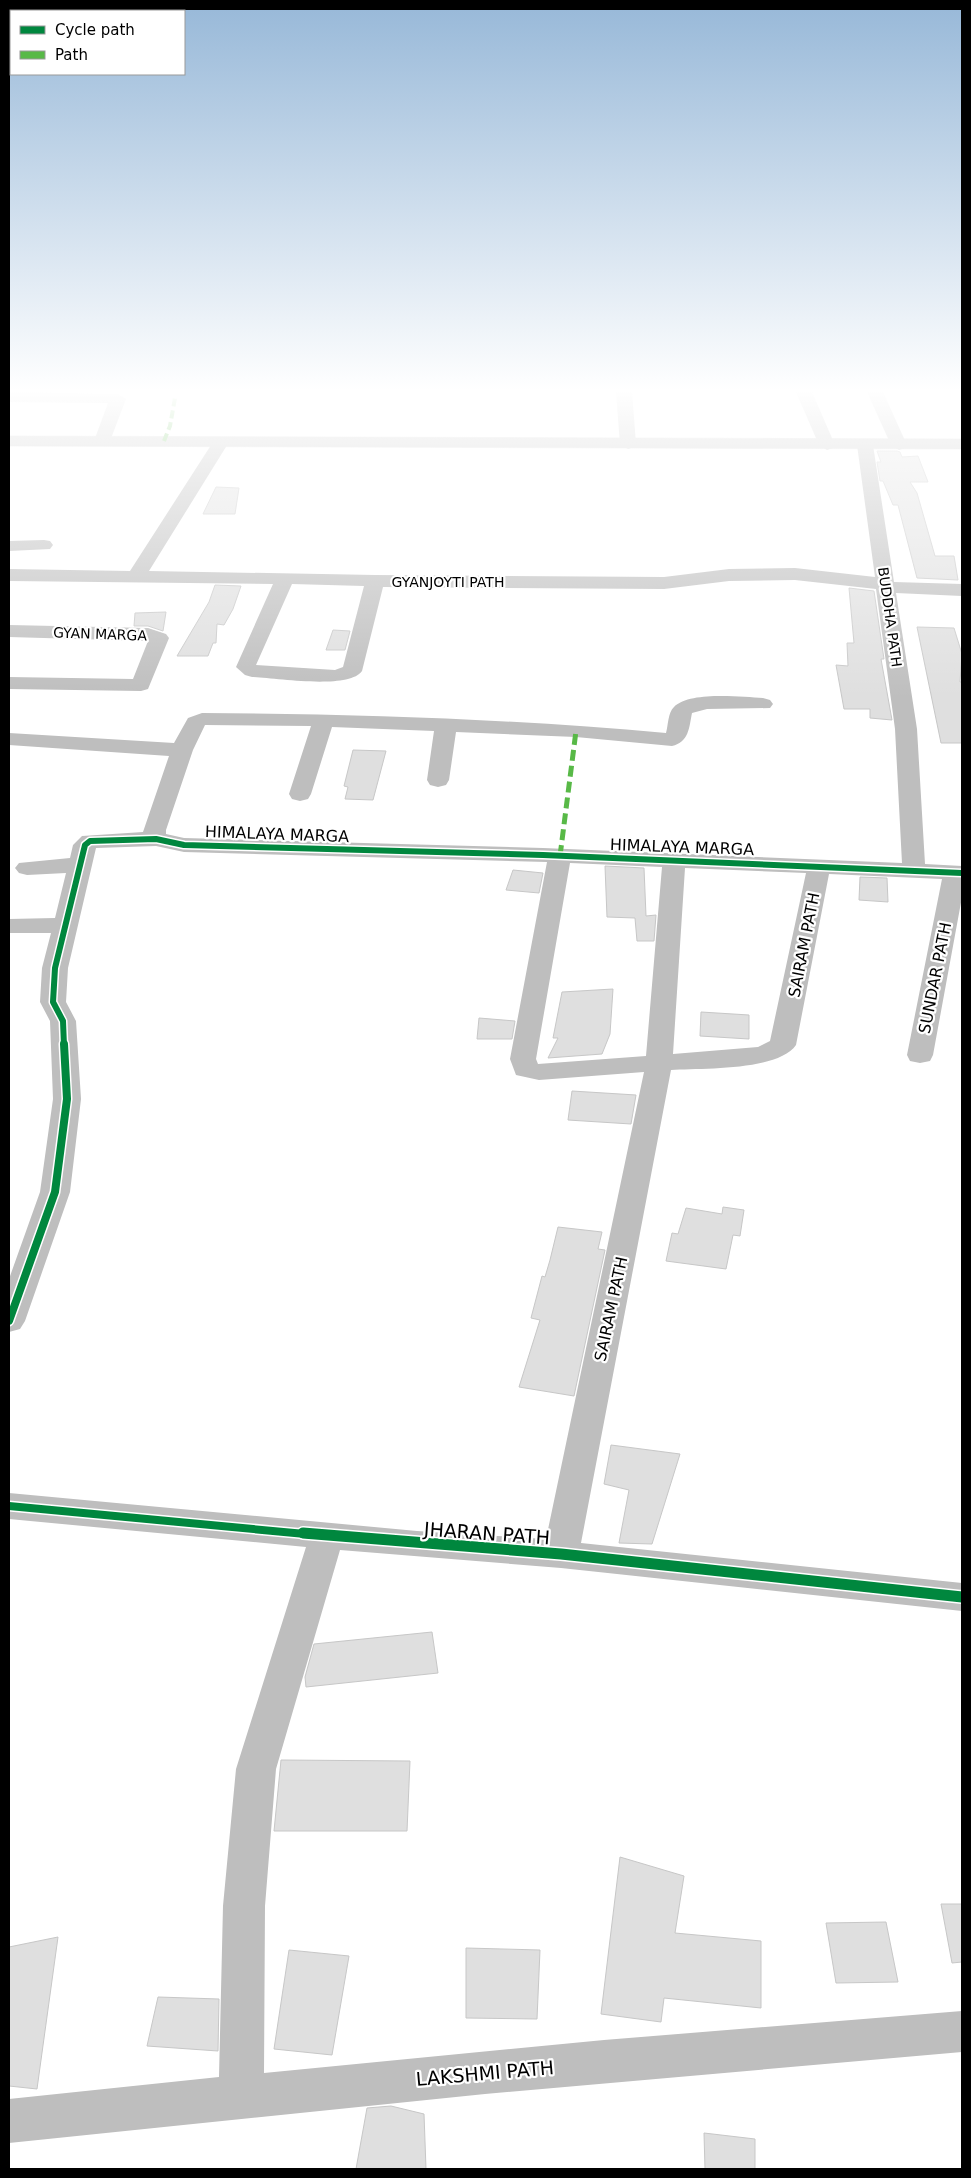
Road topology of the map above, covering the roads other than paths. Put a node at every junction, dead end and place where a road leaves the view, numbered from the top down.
1 (188, 494) edge
2 (872, 494) edge
3 (44, 545) dead end
4 (9, 546) edge
5 (9, 576) edge
6 (136, 576) junction
7 (285, 579) junction
8 (375, 582) junction
9 (886, 586) junction
10 (962, 590) edge
11 (9, 631) edge
12 (9, 682) edge
13 (763, 704) dead end
14 (324, 720) junction
15 (446, 725) junction
16 (9, 739) edge
17 (182, 750) junction
18 (438, 780) dead end
19 (300, 794) dead end
20 (156, 839) junction
21 (560, 856) junction
22 (674, 861) junction
23 (79, 865) junction
24 (819, 867) junction
25 (27, 868) dead end
26 (914, 871) junction
27 (959, 872) edge
28 (65, 925) junction
29 (9, 926) edge
30 (920, 1055) dead end
31 (659, 1064) junction
32 (9, 1321) edge
33 (9, 1506) edge
34 (327, 1536) junction
35 (561, 1554) junction
36 (962, 1597) edge
37 (962, 2032) edge
38 (241, 2096) junction
39 (9, 2121) edge

1 - 6 street
2 - 9 street, BUDDHA PATH
3 - 4 street
5 - 6 street, GYANJOYTI PATH
6 - 7 street, GYANJOYTI PATH
7 - 8 street, GYANJOYTI PATH
7 - 8 street
8 - 9 street, GYANJOYTI PATH
9 - 10 street, GYANJOYTI PATH
9 - 26 street, BUDDHA PATH
11 - 12 street, GYAN MARGA
13 - 15 street
14 - 15 street
14 - 17 street
14 - 19 street
15 - 18 street
16 - 17 street
17 - 20 street
20 - 21 street, HIMALAYA MARGA
20 - 23 street, HIMALAYA MARGA
21 - 22 street, HIMALAYA MARGA
21 - 31 street, SAIRAM PATH
22 - 24 street, HIMALAYA MARGA
22 - 31 street
23 - 25 street
23 - 28 street, HIMALAYA MARGA
24 - 26 street, HIMALAYA MARGA
24 - 31 street, SAIRAM PATH
26 - 27 street, HIMALAYA MARGA
27 - 30 street, SUNDAR PATH
28 - 29 street
28 - 32 street, HIMALAYA MARGA
31 - 35 street, SAIRAM PATH
33 - 34 street, JHARAN PATH
34 - 35 street, JHARAN PATH
34 - 38 street
35 - 36 street, JHARAN PATH
37 - 38 street, LAKSHMI PATH
38 - 39 street, LAKSHMI PATH

